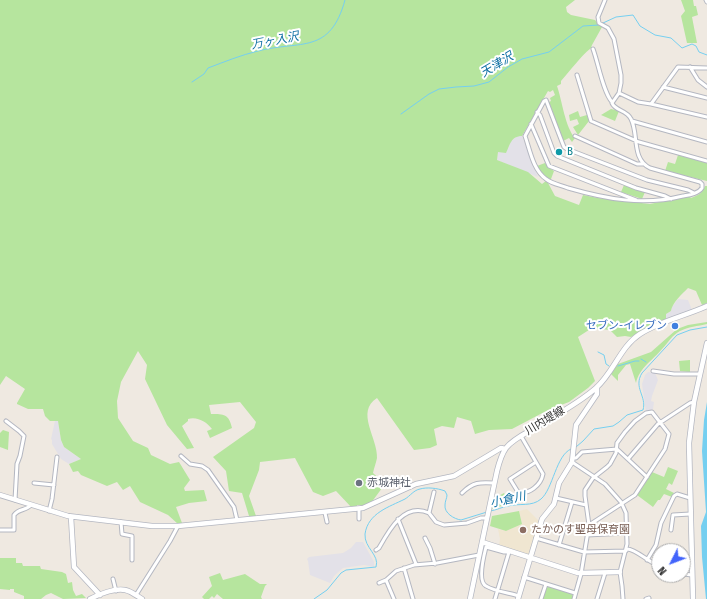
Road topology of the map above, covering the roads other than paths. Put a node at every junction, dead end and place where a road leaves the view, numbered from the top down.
1 (605, 0) edge
2 (593, 49) dead end
3 (690, 67) junction
4 (707, 68) edge
5 (577, 75) dead end
6 (663, 87) junction
7 (707, 87) edge
8 (619, 93) junction
9 (707, 98) edge
10 (612, 102) junction
11 (651, 104) junction
12 (537, 112) junction
13 (707, 117) edge
14 (632, 121) junction
15 (531, 124) junction
16 (575, 136) dead end
17 (635, 140) junction
18 (707, 142) edge
19 (707, 162) edge
20 (643, 164) junction
21 (701, 183) junction
22 (707, 183) edge
23 (694, 194) junction
24 (671, 199) junction
25 (638, 201) junction
26 (707, 306) edge
27 (707, 343) edge
28 (653, 371) dead end
29 (700, 374) junction
30 (597, 387) junction
31 (694, 402) junction
32 (6, 422) dead end
33 (661, 422) junction
34 (521, 436) junction
35 (505, 449) junction
36 (617, 449) junction
37 (181, 456) dead end
38 (57, 457) dead end
39 (628, 459) junction
40 (572, 460) junction
41 (536, 462) junction
42 (594, 476) junction
43 (647, 477) junction
44 (34, 483) dead end
45 (494, 483) junction
46 (54, 485) junction
47 (434, 492) dead end
48 (462, 493) dead end
49 (0, 495) edge
50 (556, 498) junction
51 (690, 498) junction
52 (15, 500) junction
53 (572, 502) junction
54 (622, 504) junction
55 (31, 505) junction
56 (586, 505) junction
57 (359, 509) junction
58 (48, 511) junction
59 (325, 512) junction
60 (429, 513) junction
61 (488, 514) junction
62 (690, 514) junction
63 (72, 517) junction
64 (359, 519) dead end
65 (237, 520) junction
66 (398, 520) junction
67 (121, 522) junction
68 (326, 522) dead end
69 (589, 525) junction
70 (178, 526) junction
71 (0, 530) edge
72 (671, 530) dead end
73 (627, 533) junction
74 (587, 535) junction
75 (425, 538) dead end
76 (536, 538) junction
77 (482, 542) junction
78 (559, 545) junction
79 (376, 550) dead end
80 (626, 550) junction
81 (509, 552) junction
82 (584, 552) junction
83 (479, 555) junction
84 (530, 558) junction
85 (132, 560) dead end
86 (647, 560) junction
87 (651, 562) edge
88 (416, 564) junction
89 (435, 564) junction
90 (404, 568) junction
91 (620, 572) junction
92 (605, 573) junction
93 (581, 574) junction
94 (692, 575) joint
95 (524, 577) junction
96 (113, 579) dead end
97 (386, 580) junction
98 (379, 583) dead end
99 (546, 584) junction
100 (498, 590) junction
101 (116, 591) junction
102 (575, 593) junction
103 (100, 595) junction
104 (136, 595) junction
105 (518, 598) edge
106 (90, 599) edge
107 (142, 599) edge
108 (394, 599) edge
109 (413, 599) edge
110 (470, 599) edge
111 (495, 599) edge
112 (541, 599) edge
113 (574, 599) edge
114 (597, 599) edge
115 (623, 599) edge
116 (693, 599) edge

1 - 8 street
2 - 10 street
3 - 4 street
3 - 6 street
3 - 7 street
5 - 17 street
6 - 9 street
6 - 11 street
8 - 10 street
8 - 11 street
10 - 14 street
11 - 13 street
12 - 15 street
12 - 23 street
12 - 24 street
14 - 17 street
14 - 18 street
15 - 25 street
15 - 25 street
16 - 20 street
17 - 19 street
17 - 20 street
20 - 21 street
21 - 22 street
21 - 23 street
23 - 24 street
24 - 25 street
26 - 30 street, 川内堤線
27 - 29 street
28 - 29 street
29 - 31 street
30 - 34 street, 川内堤線
30 - 40 street
31 - 33 street
31 - 51 street
32 - 52 street
33 - 36 street
33 - 39 street
33 - 43 street
34 - 35 street, 川内堤線
34 - 41 street
35 - 45 street, 川内堤線
35 - 57 street
36 - 39 street
36 - 40 street
36 - 42 street
37 - 65 street
38 - 46 street
39 - 43 street
40 - 42 street
40 - 50 street
41 - 41 street
42 - 54 street
42 - 56 street
43 - 54 street
44 - 46 street
45 - 48 street
45 - 61 street, 川内堤線
46 - 58 street
47 - 60 street
49 - 52 street
50 - 53 street
50 - 76 street
51 - 62 street
51 - 86 street
52 - 55 street
53 - 56 street
53 - 78 street
54 - 69 street
54 - 73 street
55 - 58 street
55 - 71 street
56 - 69 street
57 - 59 street
57 - 64 street
58 - 63 street
59 - 65 street
59 - 68 street
60 - 61 street
60 - 66 street
61 - 77 street, 川内堤線
62 - 72 street
62 - 94 street
63 - 67 street
63 - 103 street
65 - 70 street
66 - 79 street
66 - 88 street
67 - 70 street
67 - 85 street
69 - 74 street
70 - 104 street
73 - 74 street
73 - 80 street
74 - 82 street
75 - 89 street
76 - 78 street
76 - 84 street
77 - 81 street
77 - 83 street, 川内堤線
78 - 82 street
80 - 82 street
80 - 86 street
80 - 91 street
81 - 84 street
81 - 100 street
81 - 100 street
82 - 93 street
83 - 89 street
83 - 110 street, 川内堤線
84 - 93 street
84 - 95 street
86 - 87 street
88 - 89 street
88 - 90 street
90 - 97 street
90 - 109 street
91 - 92 street
91 - 115 street
92 - 93 street
92 - 114 street
93 - 102 street
94 - 116 street
95 - 99 street
95 - 105 street
96 - 101 street
97 - 98 street
97 - 108 street
99 - 102 street
99 - 112 street
100 - 105 street
100 - 111 street
101 - 103 street
101 - 104 street
102 - 113 street
103 - 106 street
104 - 107 street

